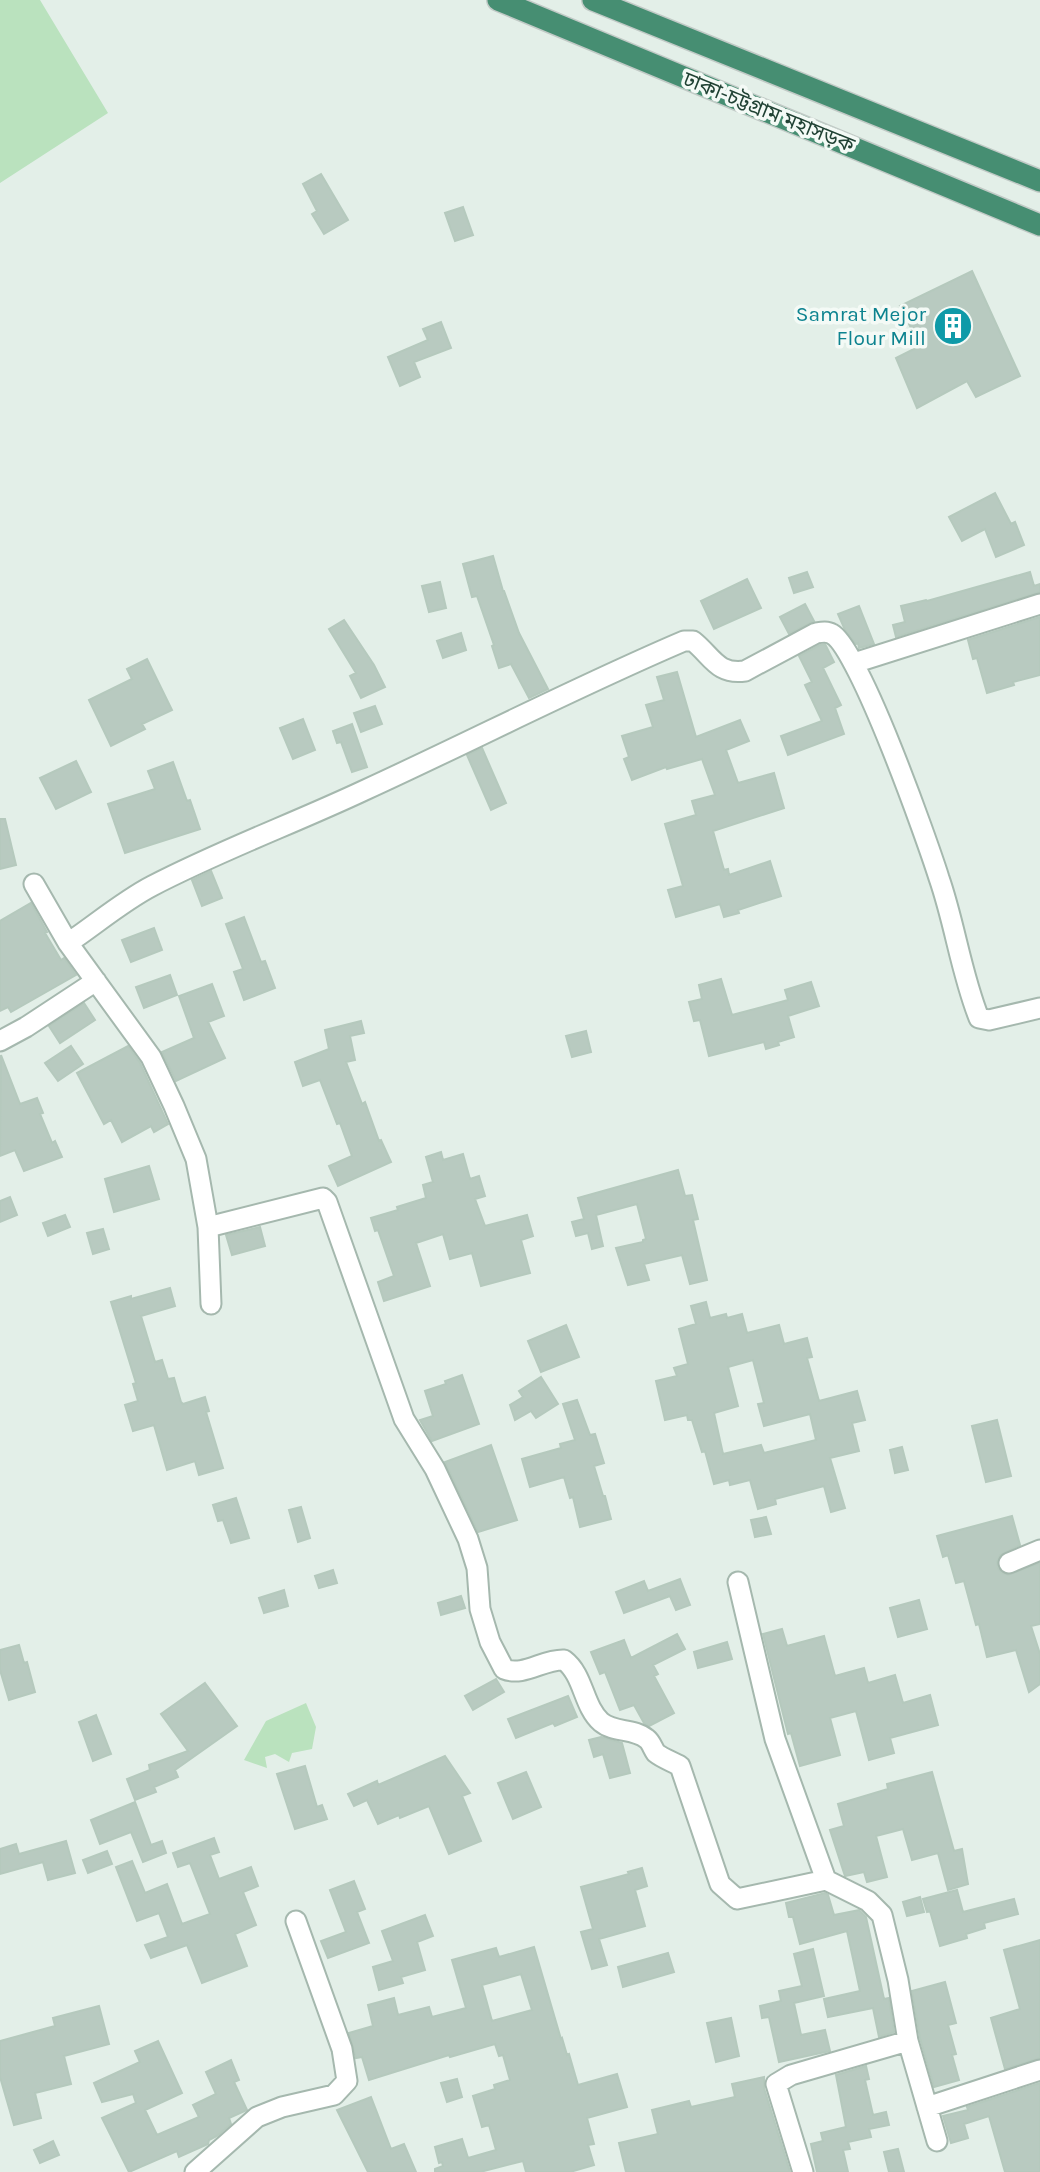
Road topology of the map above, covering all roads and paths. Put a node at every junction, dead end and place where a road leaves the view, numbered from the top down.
1 (498, 0) edge
2 (593, 0) edge
3 (1040, 181) edge
4 (1040, 225) edge
5 (1040, 604) edge
6 (855, 663) junction
7 (34, 884) dead end
8 (68, 943) junction
9 (96, 981) junction
10 (1040, 1008) edge
11 (0, 1041) edge
12 (208, 1227) junction
13 (211, 1304) dead end
14 (1040, 1550) edge
15 (1009, 1563) dead end
16 (738, 1582) dead end
17 (826, 1880) junction
18 (296, 1921) dead end
19 (908, 2041) junction
20 (1040, 2070) edge
21 (927, 2107) junction
22 (937, 2141) dead end
23 (195, 2172) edge
24 (803, 2172) edge

1 - 4 highway, ঢাকা-চট্টগ্রাম মহাসড়ক
2 - 3 highway, ঢাকা-চট্টগ্রাম মহাসড়ক
5 - 6 street
6 - 8 street
6 - 10 street
7 - 8 street
8 - 9 street
9 - 11 street
9 - 12 street
12 - 13 street
12 - 17 street
14 - 15 street
16 - 17 street
17 - 19 street
18 - 23 street
19 - 21 street
19 - 24 street
20 - 21 street
21 - 22 street

